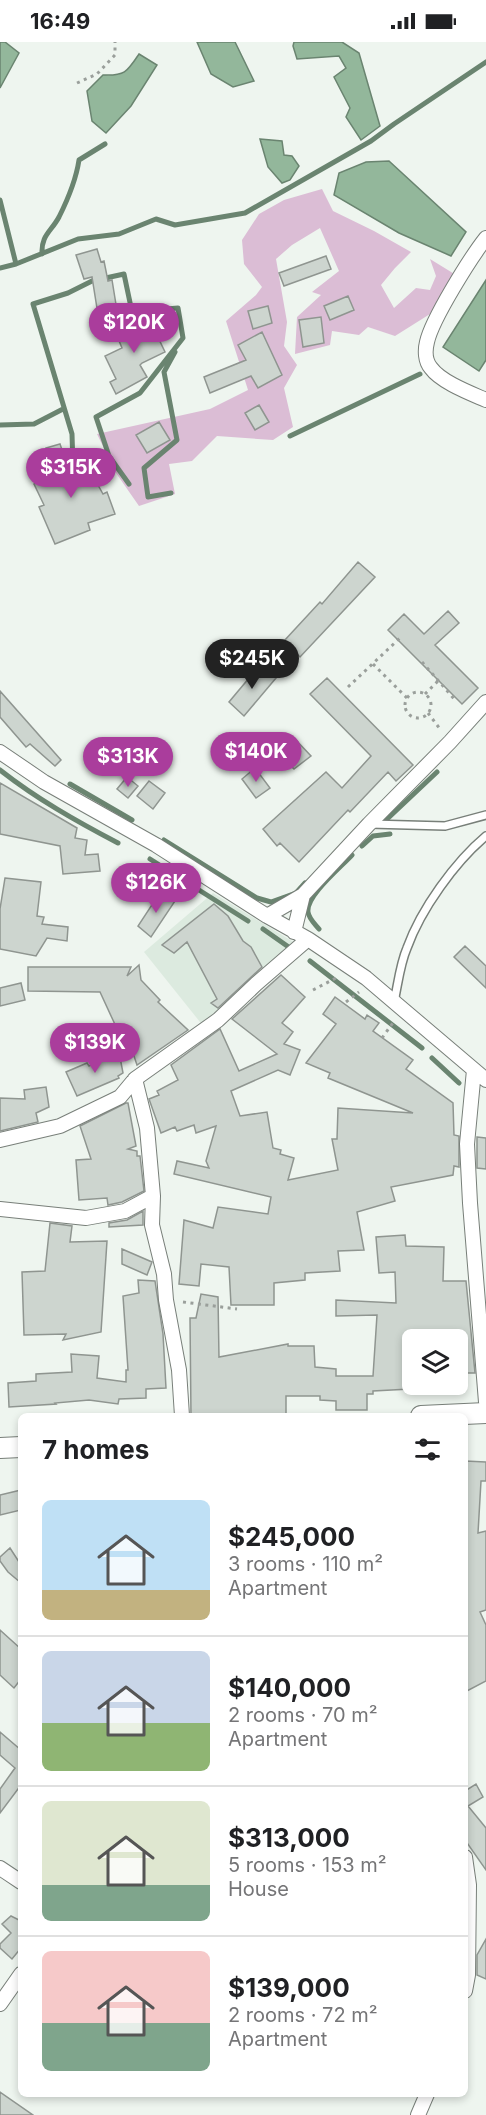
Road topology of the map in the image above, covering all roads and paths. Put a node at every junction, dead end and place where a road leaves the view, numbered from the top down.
1 (115, 42) edge
2 (77, 82) dead end
3 (486, 238) edge
4 (486, 400) edge
5 (401, 637) dead end
6 (422, 662) dead end
7 (373, 664) dead end
8 (438, 680) junction
9 (348, 687) dead end
10 (425, 694) junction
11 (407, 698) junction
12 (456, 701) dead end
13 (486, 702) edge
14 (428, 713) junction
15 (450, 742) junction
16 (0, 752) edge
17 (486, 815) edge
18 (369, 824) junction
19 (486, 836) edge
20 (303, 895) junction
21 (267, 916) junction
22 (294, 932) junction
23 (308, 939) junction
24 (338, 977) dead end
25 (314, 990) dead end
26 (358, 993) dead end
27 (346, 1002) dead end
28 (394, 1002) junction
29 (394, 1021) dead end
30 (382, 1038) dead end
31 (474, 1070) junction
32 (135, 1079) junction
33 (486, 1080) edge
34 (0, 1140) edge
35 (153, 1196) junction
36 (0, 1209) edge
37 (166, 1300) junction
38 (237, 1309) dead end
39 (486, 1402) edge
40 (182, 1413) edge
41 (486, 1413) edge
42 (468, 1414) edge
43 (18, 1447) edge
44 (0, 1448) edge
45 (0, 1868) edge
46 (468, 1878) edge
47 (18, 1880) edge
48 (468, 1975) edge
49 (18, 1978) edge
50 (0, 2004) edge
51 (426, 2097) edge
52 (418, 2115) edge

1 - 2 path
3 - 4 street
5 - 9 path
6 - 8 path
7 - 11 path
8 - 10 path
8 - 12 path
10 - 11 path
10 - 14 path
11 - 14 path
13 - 15 street
14 - 15 path
15 - 18 street
16 - 21 street
17 - 18 lane
18 - 20 street
19 - 28 lane
20 - 21 street
20 - 22 street
21 - 22 street
22 - 23 street
23 - 28 street
23 - 32 street
24 - 25 path
26 - 27 path
28 - 31 street
29 - 30 path
31 - 33 street
31 - 39 street
32 - 34 street
32 - 35 street
35 - 36 street
35 - 37 street
37 - 38 path
37 - 40 street
41 - 42 main road
43 - 44 main road
45 - 47 street
46 - 48 street
49 - 50 street
51 - 52 street

